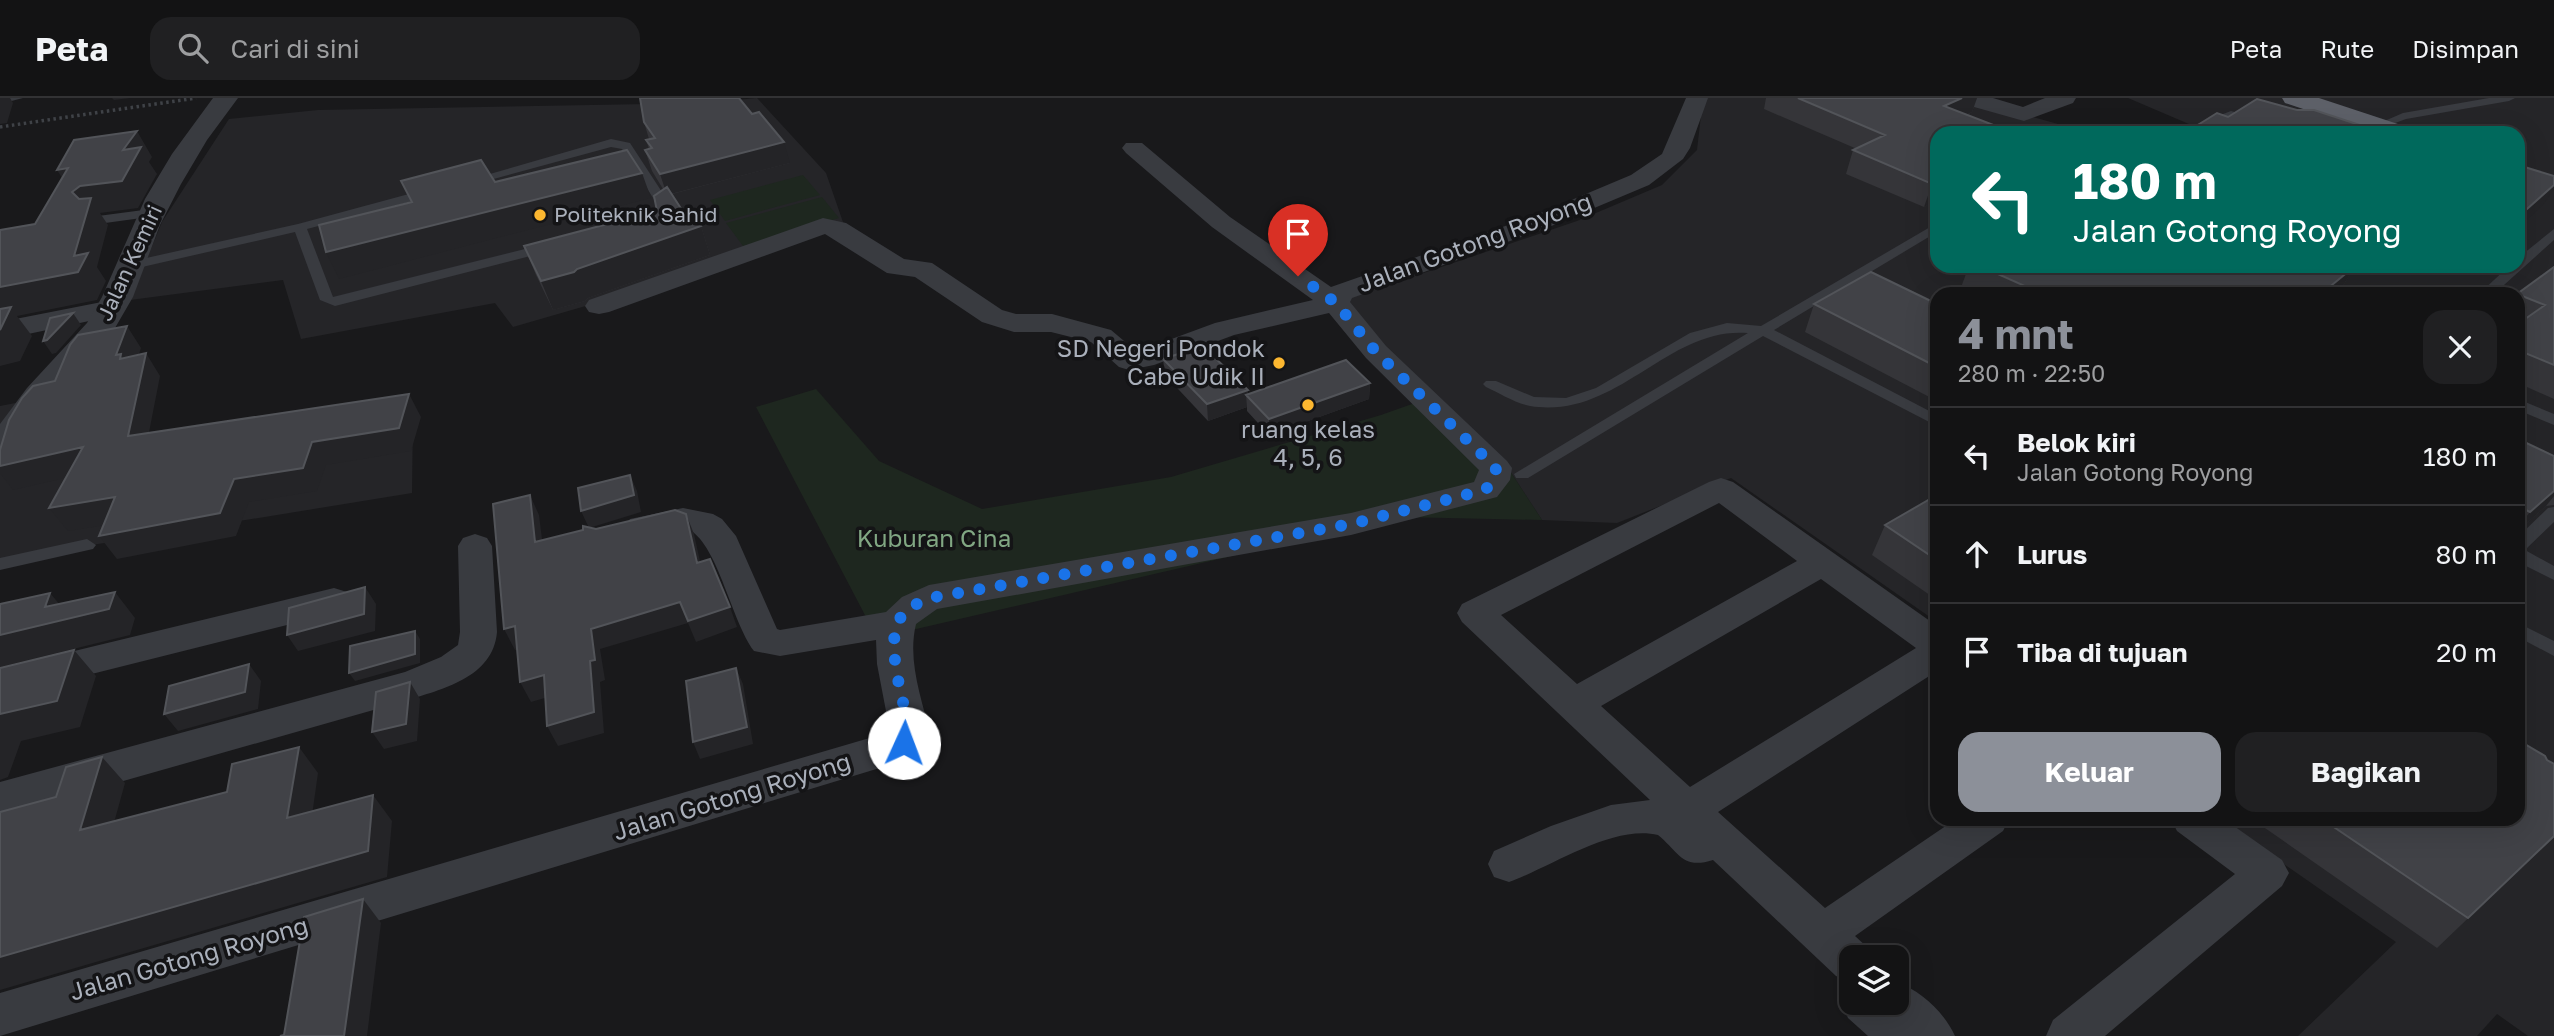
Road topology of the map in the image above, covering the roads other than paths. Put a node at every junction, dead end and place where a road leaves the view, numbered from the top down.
1 (17, 98) edge
2 (226, 98) edge
3 (1697, 98) edge
4 (1968, 98) edge
5 (2066, 98) edge
6 (2270, 98) edge
7 (2294, 98) edge
8 (2509, 98) edge
9 (0, 101) edge
10 (2199, 126) edge
11 (2273, 126) edge
12 (2366, 126) edge
13 (2370, 126) edge
14 (2390, 126) edge
15 (1134, 148) dead end
16 (151, 213) junction
17 (656, 219) edge
18 (98, 220) dead end
19 (300, 227) junction
20 (1930, 231) edge
21 (2554, 233) edge
22 (562, 244) edge
23 (2525, 259) edge
24 (129, 266) junction
25 (2509, 273) edge
26 (2494, 287) edge
27 (1336, 303) junction
28 (599, 306) dead end
29 (112, 308) junction
30 (1762, 330) junction
31 (0, 331) edge
32 (1491, 384) dead end
33 (2525, 407) edge
34 (11, 416) edge
35 (1930, 417) edge
36 (2554, 420) edge
37 (0, 455) edge
38 (1522, 474) dead end
39 (2554, 512) edge
40 (614, 533) edge
41 (2525, 540) edge
42 (87, 545) dead end
43 (475, 546) dead end
44 (2525, 558) edge
45 (1822, 563) junction
46 (0, 564) edge
47 (2554, 574) edge
48 (351, 597) edge
49 (897, 623) junction
50 (2525, 633) edge
51 (1930, 640) edge
52 (2554, 649) edge
53 (1930, 657) edge
54 (0, 683) edge
55 (1573, 704) junction
56 (0, 799) edge
57 (1687, 810) junction
58 (1981, 826) edge
59 (2202, 826) edge
60 (1509, 864) dead end
61 (1837, 948) edge
62 (1839, 978) edge
63 (0, 1014) edge
64 (1878, 1015) edge
65 (1909, 1015) edge
66 (1901, 1036) edge
67 (1931, 1036) edge
68 (2070, 1036) edge

1 - 9 lane
2 - 16 street, Jalan Kemiri
3 - 27 street, Jalan Gotong Royong
4 - 5 street
6 - 12 highway
7 - 13 highway
8 - 14 lane
10 - 11 lane
15 - 27 street
16 - 18 lane
16 - 24 street, Jalan Kemiri
17 - 19 lane
19 - 22 lane
19 - 24 lane
20 - 30 lane
21 - 23 lane
24 - 29 street, Jalan Kemiri
25 - 26 lane
27 - 28 street
27 - 49 street, Jalan Gotong Royong
29 - 31 street
29 - 34 street, Jalan Kemiri
30 - 32 lane
30 - 35 lane
30 - 38 lane
33 - 36 lane
34 - 37 street, Jalan Kemiri
39 - 41 lane
40 - 49 street
42 - 46 lane
43 - 56 street
44 - 47 lane
45 - 51 street
45 - 55 street
45 - 55 street
48 - 54 street
49 - 63 street, Jalan Gotong Royong
50 - 52 lane
53 - 57 street
55 - 57 street
57 - 61 street
58 - 61 street
59 - 68 street
60 - 62 street
64 - 66 street
65 - 67 street

